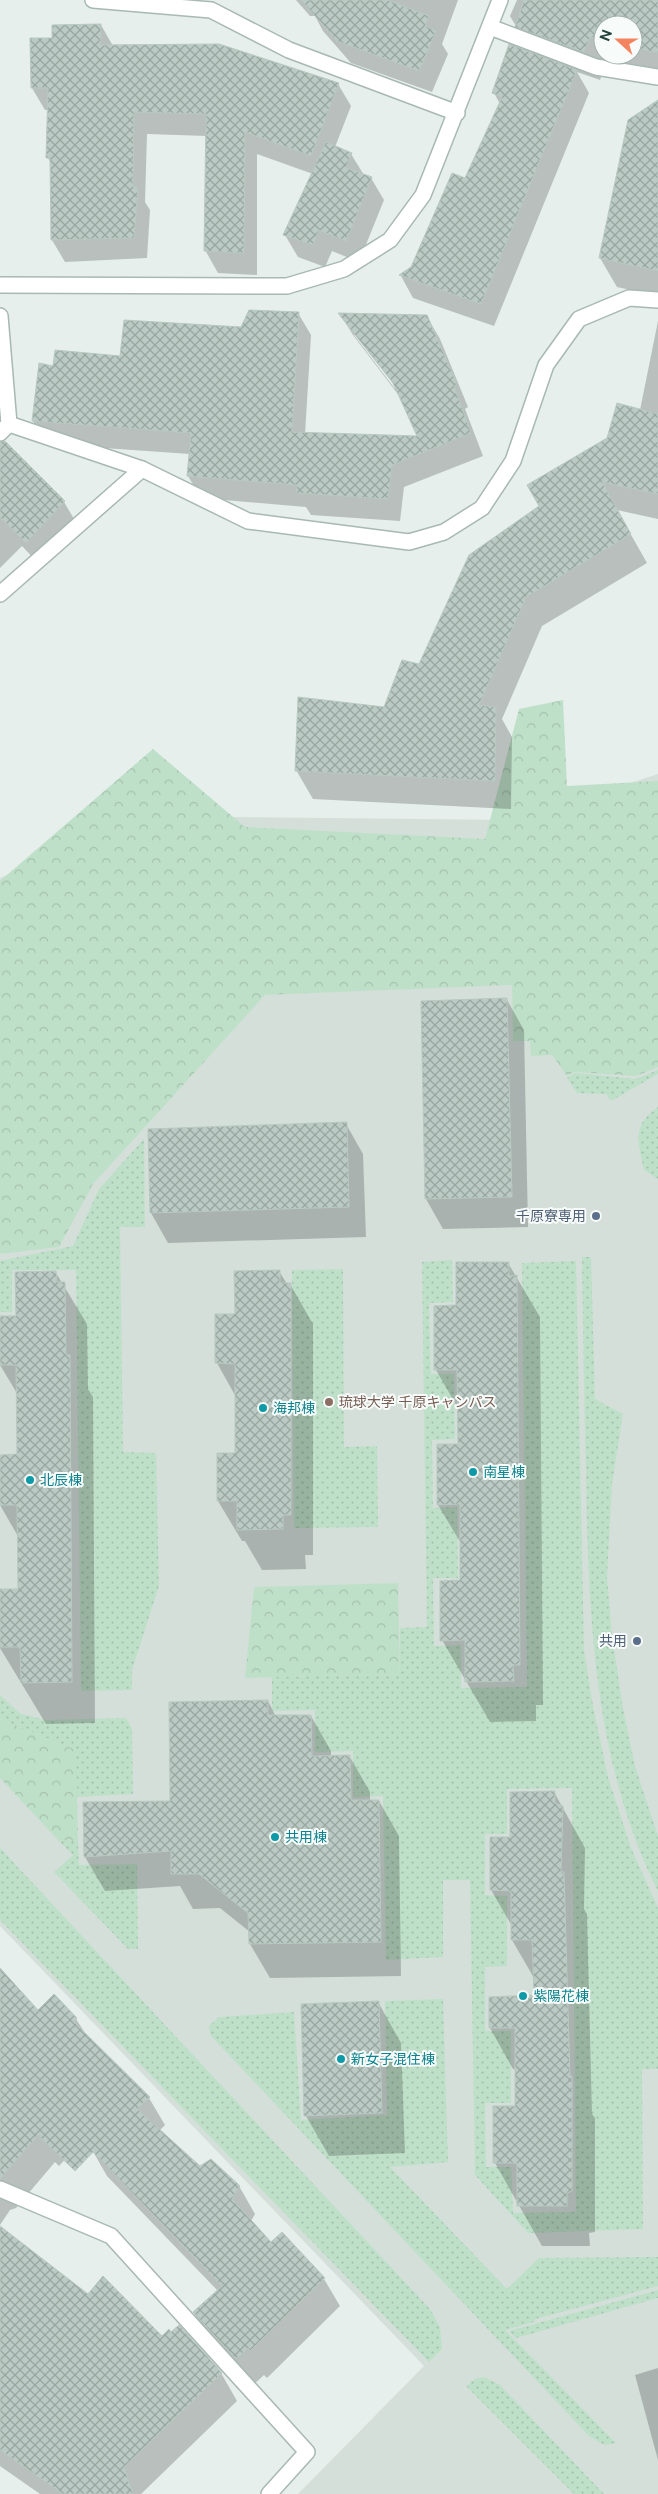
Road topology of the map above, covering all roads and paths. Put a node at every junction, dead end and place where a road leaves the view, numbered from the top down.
1 (93, 0) edge
2 (500, 0) edge
3 (490, 27) junction
4 (658, 77) edge
5 (457, 113) junction
6 (0, 285) edge
7 (658, 300) edge
8 (0, 316) edge
9 (5, 429) edge
10 (142, 469) junction
11 (0, 594) edge
12 (0, 2189) edge
13 (269, 2494) edge

1 - 5 street
2 - 3 street
3 - 4 street
3 - 5 street
5 - 6 street
7 - 10 street
8 - 9 street
9 - 10 street
10 - 11 street
12 - 13 street

